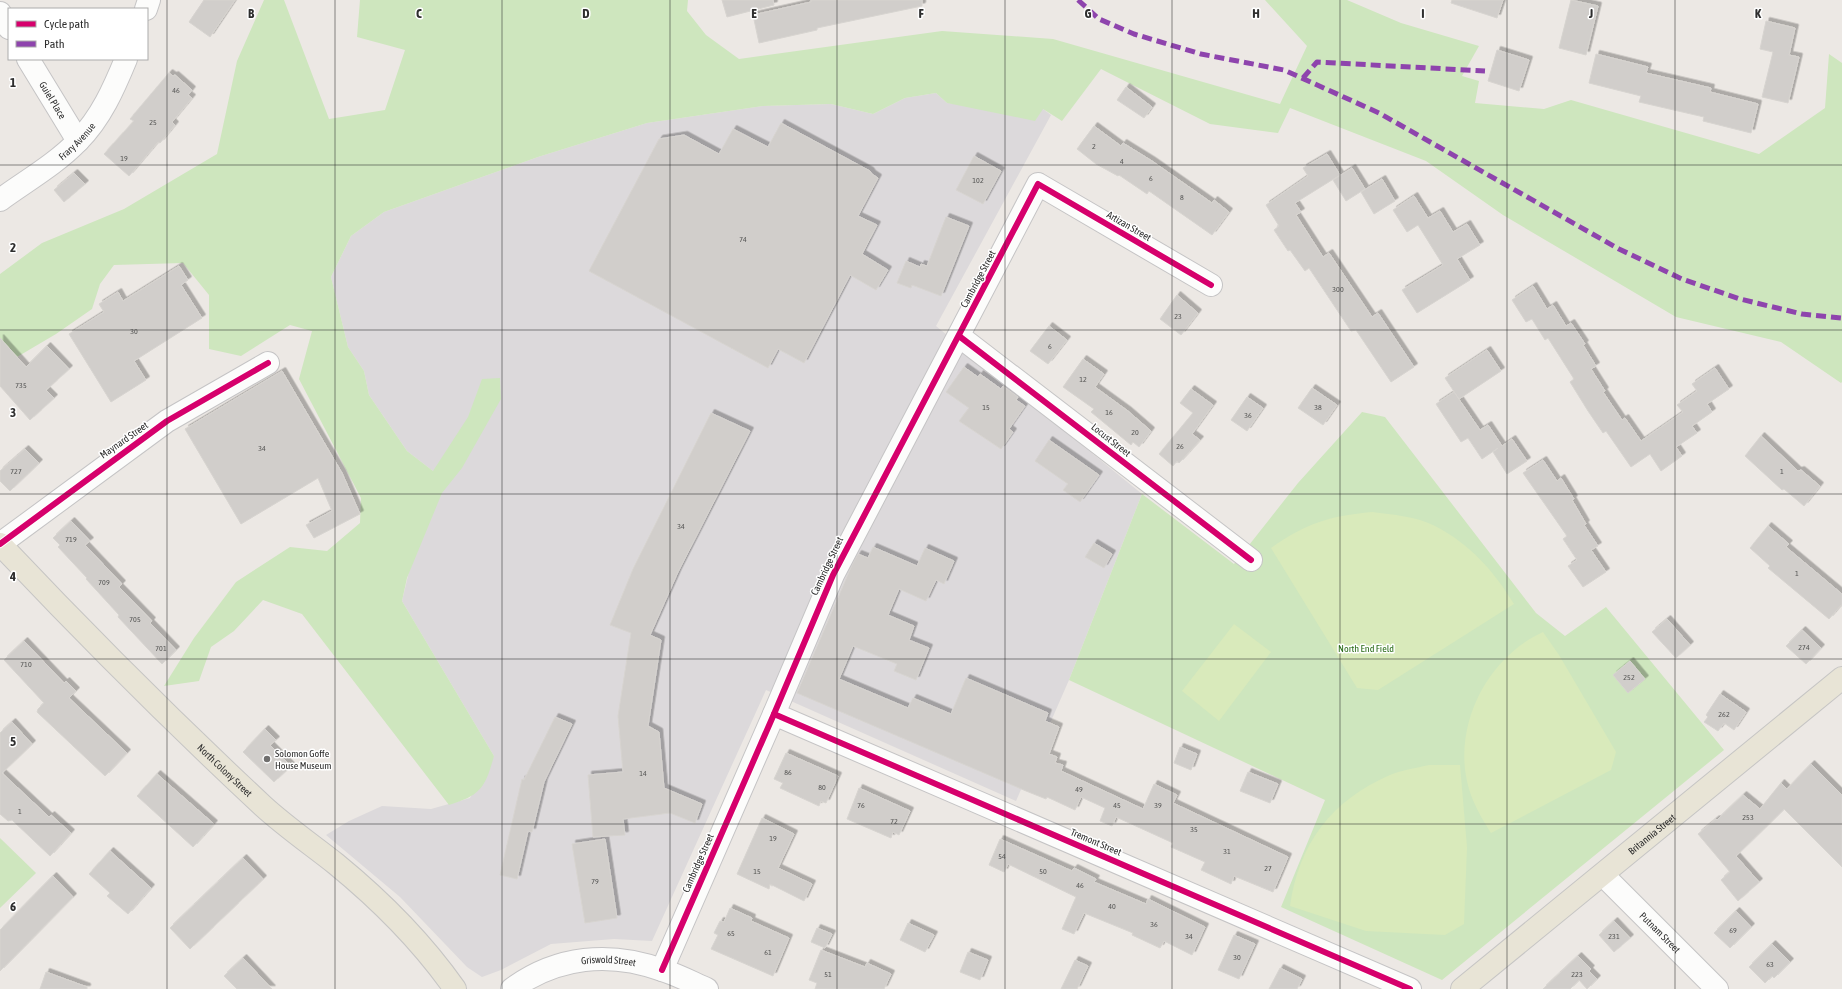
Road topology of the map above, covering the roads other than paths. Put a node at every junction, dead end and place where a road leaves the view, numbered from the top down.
1 (0, 13) edge
2 (8, 26) edge
3 (29, 60) edge
4 (126, 60) edge
5 (78, 141) junction
6 (1038, 184) joint
7 (0, 200) edge
8 (1210, 285) dead end
9 (959, 336) junction
10 (268, 363) dead end
11 (0, 544) edge
12 (1251, 560) dead end
13 (1842, 678) edge
14 (774, 714) junction
15 (1603, 875) junction
16 (662, 970) junction
17 (455, 989) edge
18 (512, 989) edge
19 (708, 989) edge
20 (1410, 989) edge
21 (1462, 989) edge
22 (1717, 989) edge

1 - 2 street
3 - 5 street, Guiel Place
4 - 5 street, Frary Avenue
5 - 7 street, Frary Avenue
6 - 8 street, Artizan Street
6 - 9 street, Cambridge Street
9 - 12 street, Locust Street
9 - 14 street, Cambridge Street
10 - 11 street, Maynard Street
11 - 17 main road, North Colony Street
13 - 15 main road, Britannia Street
14 - 16 street, Cambridge Street
14 - 20 street, Tremont Street
15 - 21 main road, Britannia Street
15 - 22 street, Putnam Street
16 - 18 street, Griswold Street
16 - 19 street, Griswold Street

